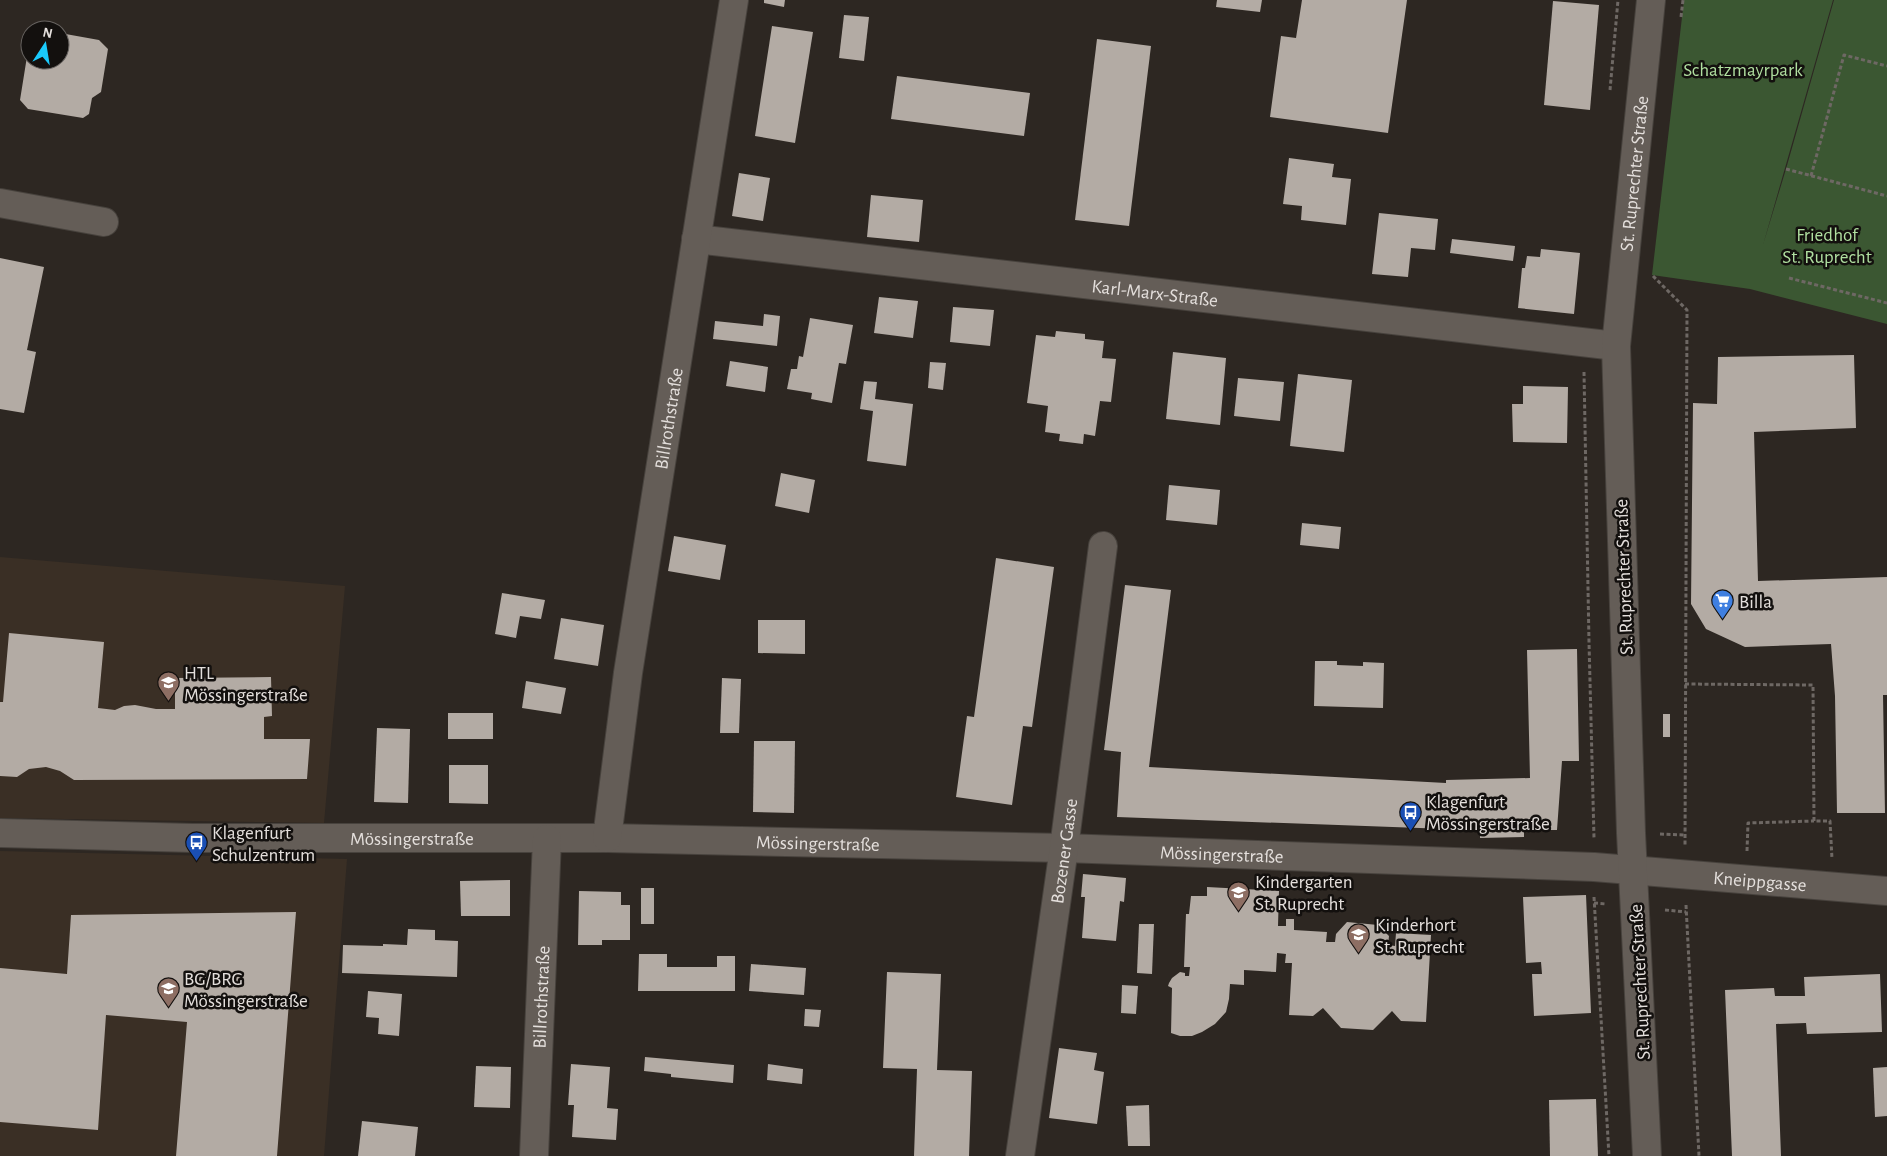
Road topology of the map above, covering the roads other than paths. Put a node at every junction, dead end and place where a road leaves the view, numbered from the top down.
1 (734, 0) edge
2 (1650, 0) edge
3 (0, 203) edge
4 (104, 222) dead end
5 (696, 239) junction
6 (1616, 346) junction
7 (1103, 546) dead end
8 (0, 833) edge
9 (608, 838) junction
10 (547, 839) junction
11 (1064, 848) junction
12 (1633, 871) junction
13 (1887, 891) edge
14 (534, 1156) edge
15 (1020, 1156) edge
16 (1648, 1156) edge

1 - 5 street, Billrothstraße
2 - 6 street, St. Ruprechter Straße
3 - 4 street
5 - 6 street, Karl-Marx-Straße
5 - 9 street, Billrothstraße
6 - 12 street, St. Ruprechter Straße
7 - 11 street, Bozener Gasse
8 - 10 street, Mössingerstraße
9 - 10 street, Mössingerstraße
9 - 11 street, Mössingerstraße
10 - 14 street, Billrothstraße
11 - 12 street, Mössingerstraße
11 - 15 street, Bozener Gasse
12 - 13 street, Kneippgasse
12 - 16 street, St. Ruprechter Straße

